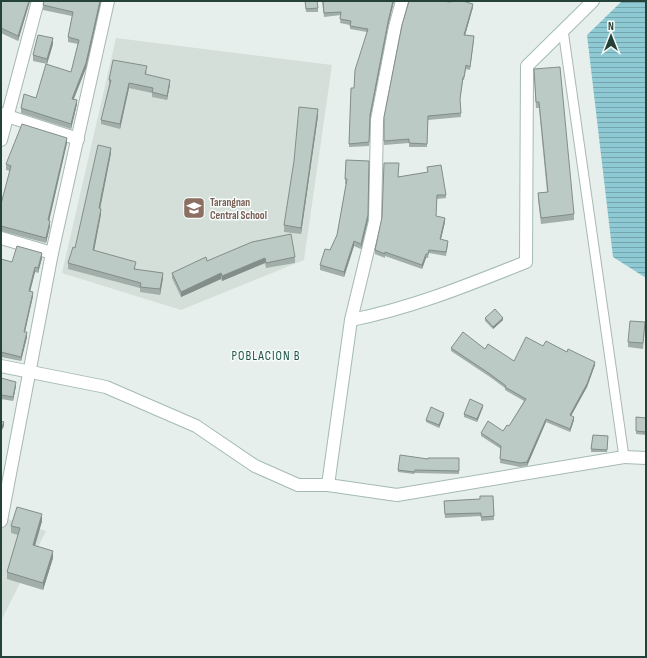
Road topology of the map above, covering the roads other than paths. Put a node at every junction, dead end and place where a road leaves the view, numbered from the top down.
1 (38, 1) edge
2 (108, 1) edge
3 (402, 1) edge
4 (593, 1) edge
5 (563, 30) junction
6 (4, 115) edge
7 (78, 139) junction
8 (1, 140) edge
9 (1, 238) edge
10 (52, 253) junction
11 (351, 320) junction
12 (1, 366) edge
13 (30, 371) junction
14 (624, 457) junction
15 (646, 458) edge
16 (328, 485) junction
17 (1, 521) edge

1 - 6 street
2 - 7 street
3 - 11 street
4 - 5 street
5 - 11 street
5 - 14 lane
6 - 7 street
6 - 8 street
7 - 10 street
9 - 10 street
10 - 13 street
11 - 16 street
12 - 13 street
13 - 16 street
13 - 17 street
14 - 15 street
14 - 16 street

